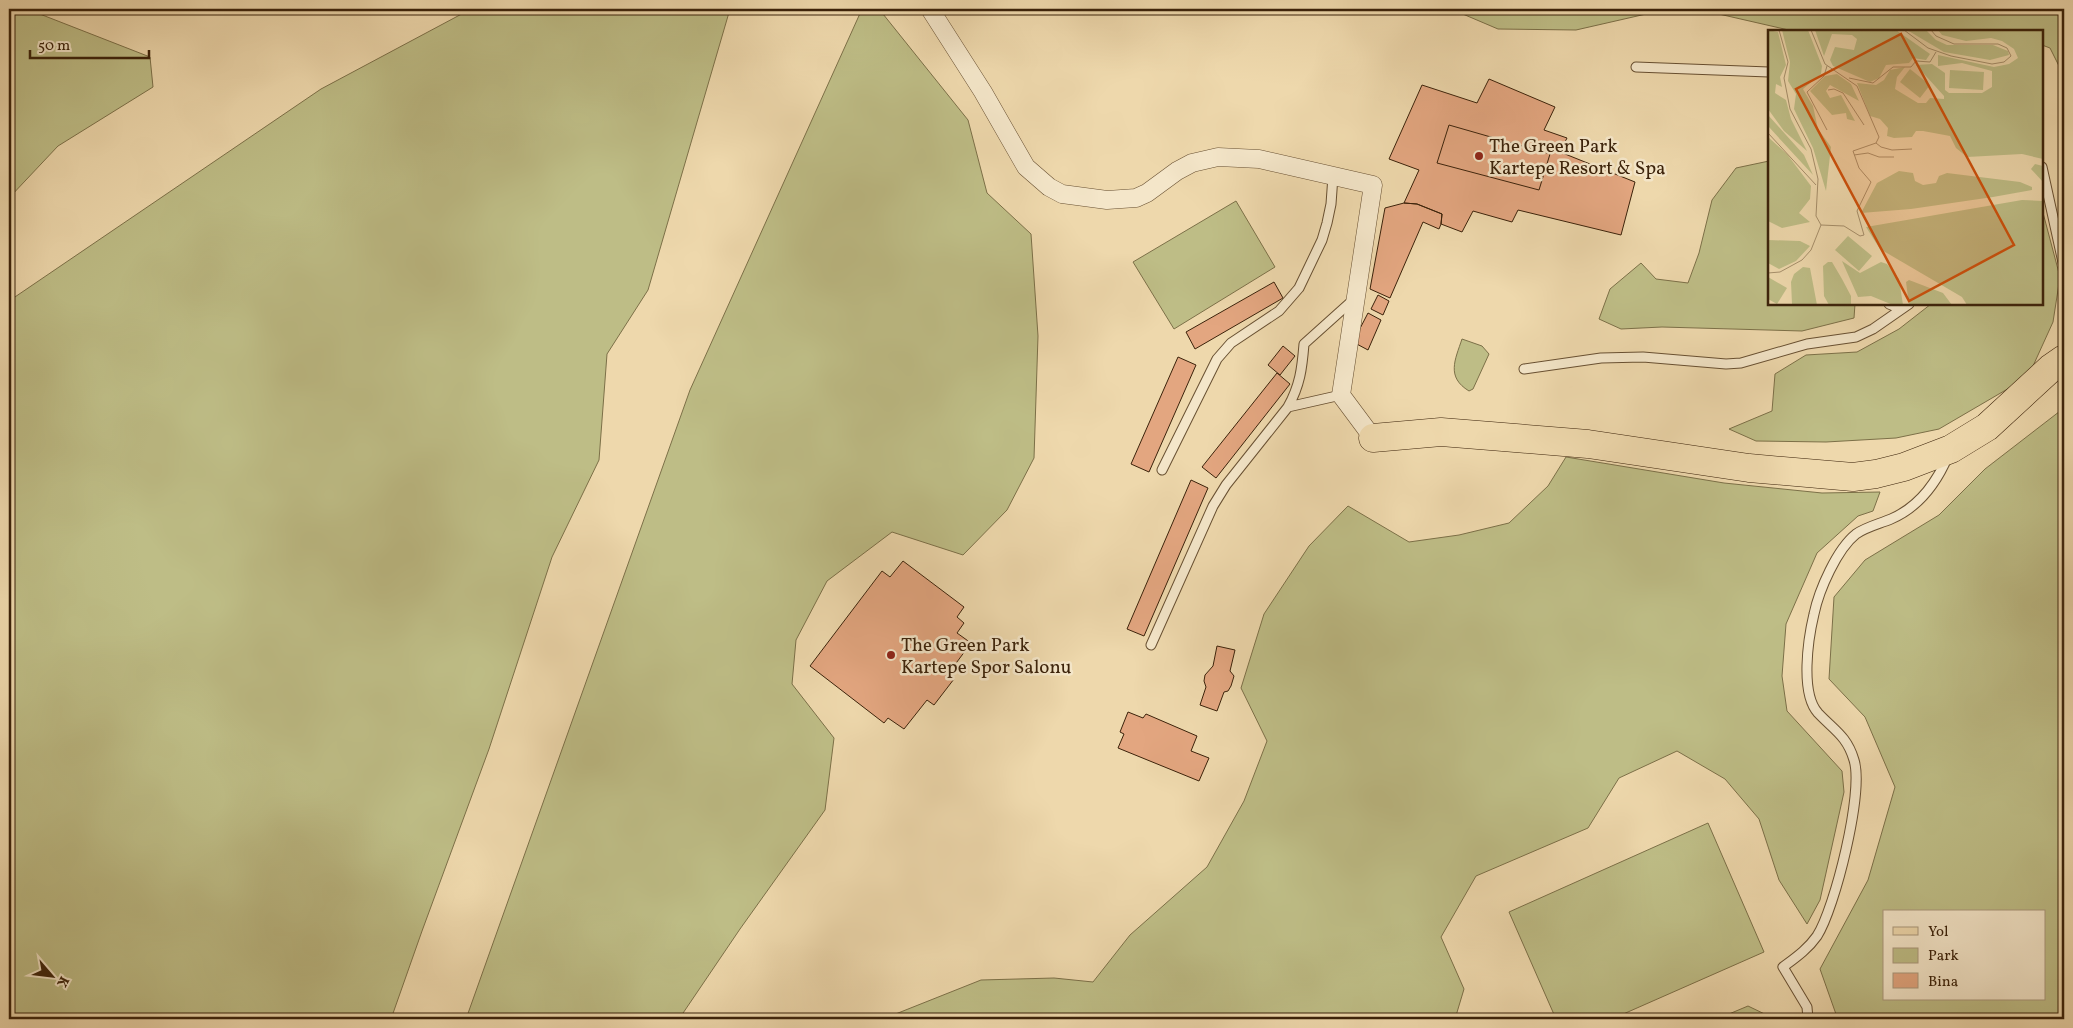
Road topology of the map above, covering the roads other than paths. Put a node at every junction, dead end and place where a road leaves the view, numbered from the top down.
1 (930, 9) edge
2 (1636, 67) dead end
3 (1768, 72) edge
4 (2043, 172) edge
5 (1333, 176) junction
6 (2064, 267) edge
7 (1356, 298) junction
8 (1905, 306) edge
9 (2064, 359) edge
10 (1524, 369) dead end
11 (1341, 395) junction
12 (1288, 407) junction
13 (1373, 438) joint
14 (1951, 449) junction
15 (1162, 470) dead end
16 (1151, 645) dead end
17 (1808, 1019) edge

1 - 5 street
2 - 3 lane
4 - 6 lane
5 - 7 street
5 - 15 lane
7 - 11 street
7 - 12 lane
8 - 10 lane
9 - 14 main road
11 - 12 lane
11 - 13 street
12 - 16 lane
13 - 14 main road
14 - 17 lane

